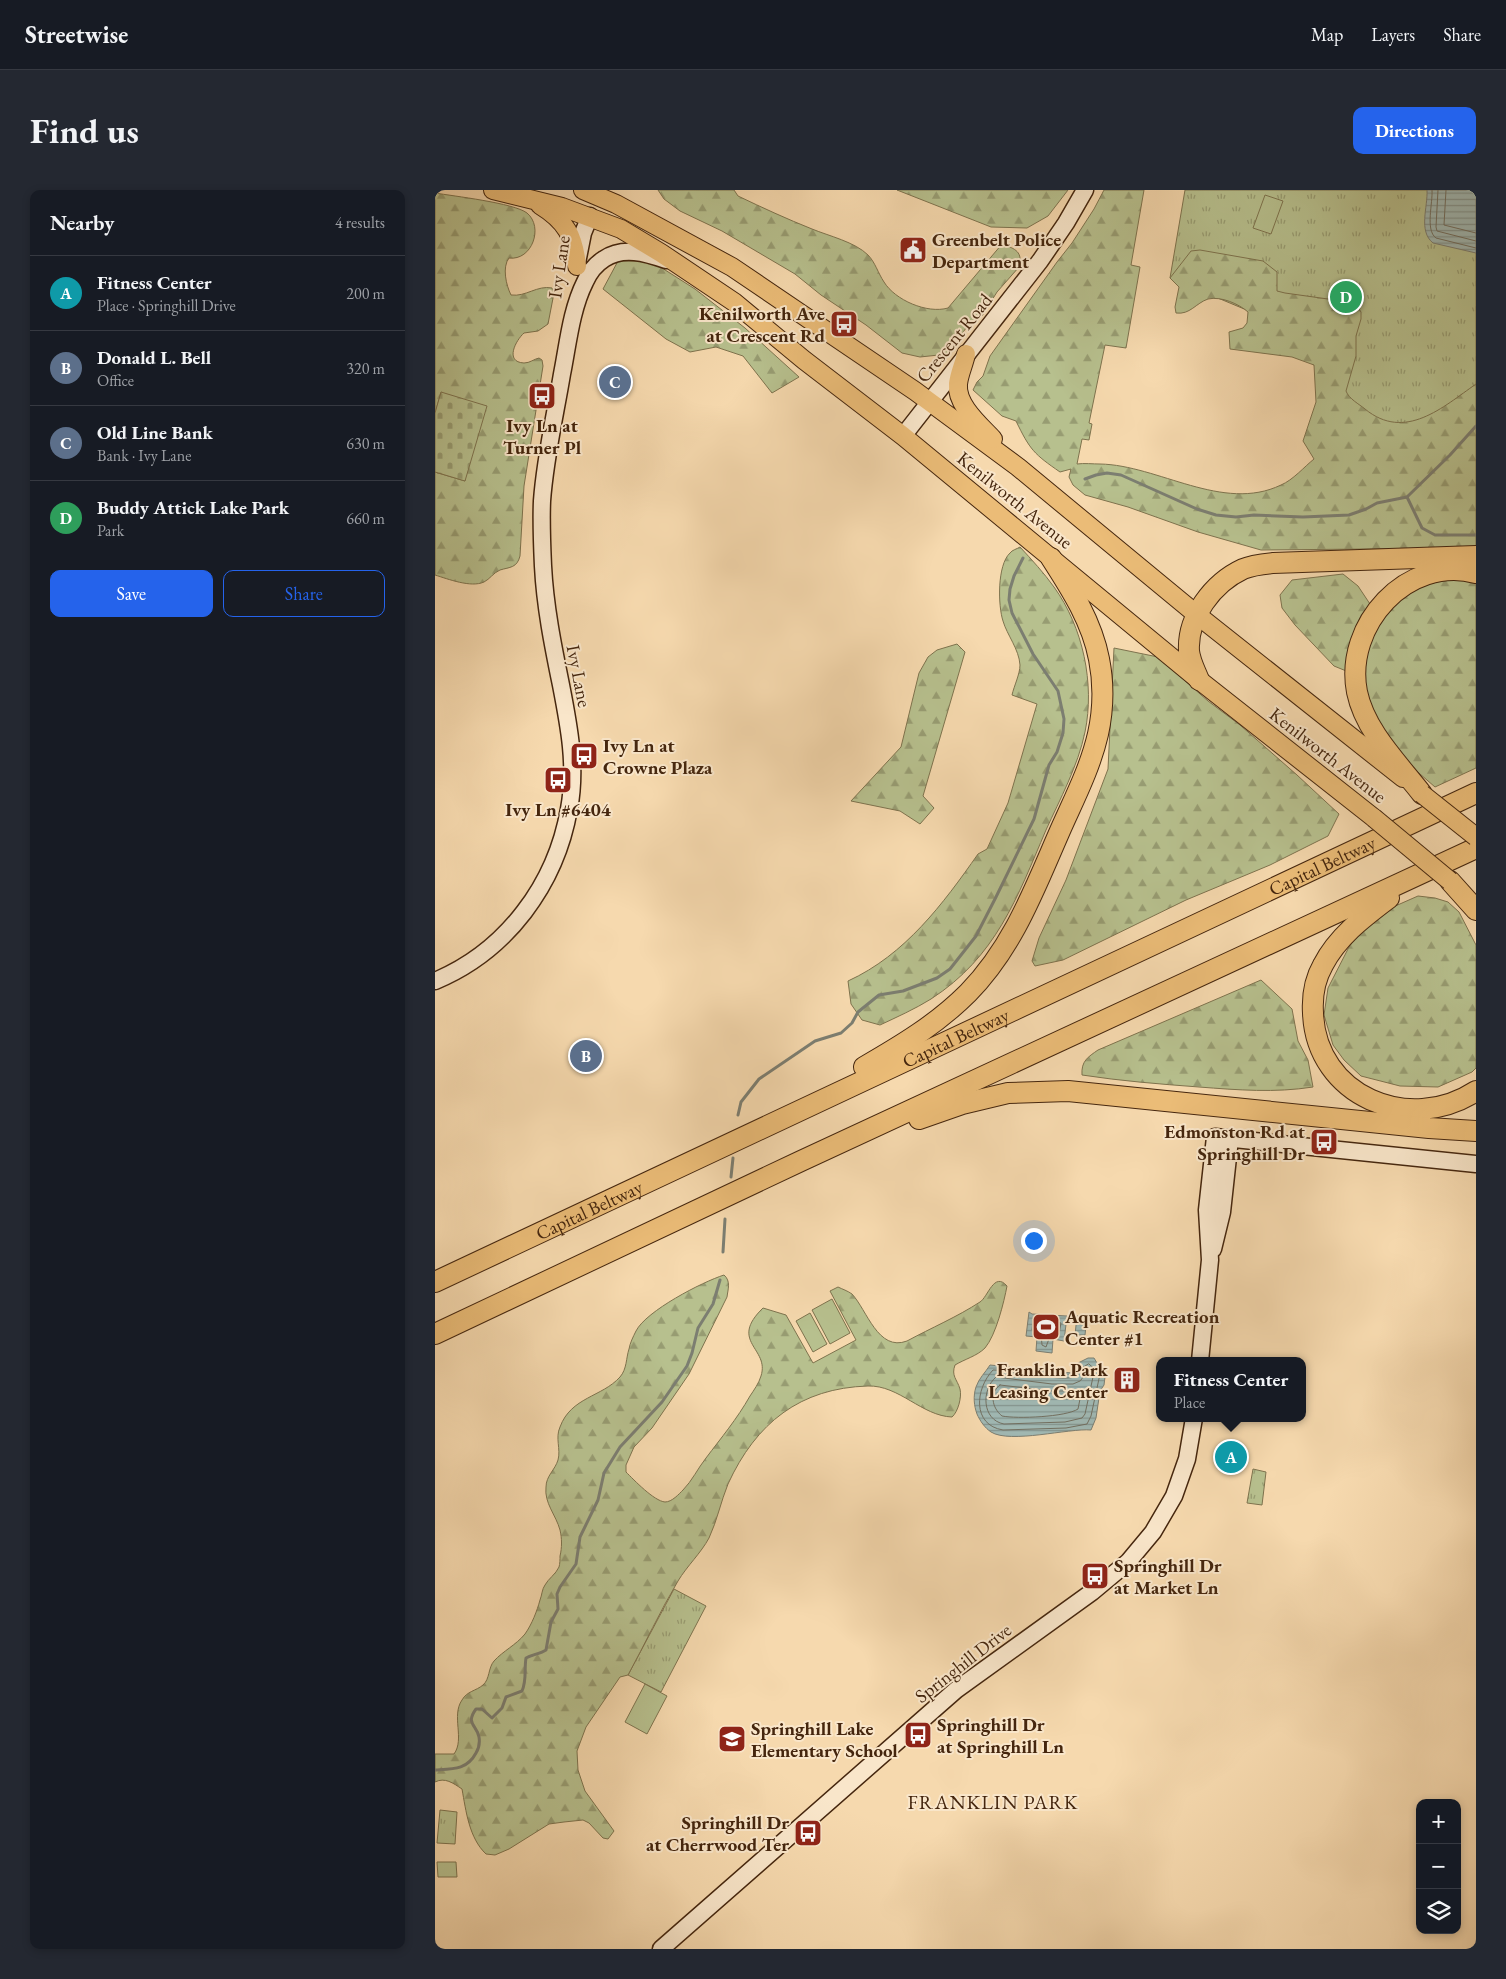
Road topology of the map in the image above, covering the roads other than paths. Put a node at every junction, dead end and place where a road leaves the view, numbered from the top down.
1 (493, 190) edge
2 (583, 190) edge
3 (1085, 190) edge
4 (529, 198) junction
5 (590, 216) junction
6 (639, 216) junction
7 (677, 264) junction
8 (577, 266) junction
9 (571, 324) junction
10 (966, 354) junction
11 (929, 401) junction
12 (903, 436) junction
13 (1018, 467) junction
14 (1476, 556) edge
15 (1051, 558) junction
16 (1476, 572) edge
17 (1196, 614) junction
18 (1199, 680) junction
19 (1476, 779) edge
20 (1476, 793) edge
21 (1422, 794) junction
22 (1476, 837) edge
23 (1476, 848) edge
24 (1350, 852) junction
25 (1417, 876) junction
26 (1450, 880) junction
27 (1476, 902) edge
28 (1476, 910) edge
29 (435, 981) edge
30 (1476, 1091) edge
31 (1476, 1131) edge
32 (737, 1140) junction
33 (801, 1161) junction
34 (1476, 1164) edge
35 (435, 1282) edge
36 (435, 1334) edge
37 (1200, 1357) edge
38 (1193, 1422) edge
39 (661, 1949) edge

1 - 4 main road, Kenilworth Avenue
2 - 6 main road, Kenilworth Avenue
3 - 10 street, Crescent Road
4 - 5 main road, Kenilworth Avenue
4 - 8 main road
5 - 6 main road
5 - 7 main road, Kenilworth Avenue
5 - 8 street, Ivy Lane
6 - 11 main road, Kenilworth Avenue
7 - 9 street, Ivy Lane
7 - 12 main road, Kenilworth Avenue
8 - 9 street, Ivy Lane
9 - 29 street, Ivy Lane
10 - 11 street, Crescent Road
10 - 13 main road
11 - 12 street, Crescent Road
11 - 13 main road, Kenilworth Avenue
12 - 15 main road, Kenilworth Avenue
13 - 17 main road, Kenilworth Avenue
14 - 17 highway
15 - 18 main road, Kenilworth Avenue
15 - 32 highway
16 - 21 highway
17 - 18 highway
17 - 21 main road, Kenilworth Avenue
18 - 26 main road, Kenilworth Avenue, bridge
19 - 24 highway
20 - 24 highway, Capital Beltway
21 - 22 main road, Kenilworth Avenue, bridge
23 - 25 highway
24 - 32 highway, Capital Beltway
25 - 30 highway
25 - 33 highway
26 - 27 main road, Kenilworth Avenue
26 - 28 highway
31 - 33 highway
32 - 35 highway, Capital Beltway
33 - 36 highway
34 - 37 street
38 - 39 street, Springhill Drive

